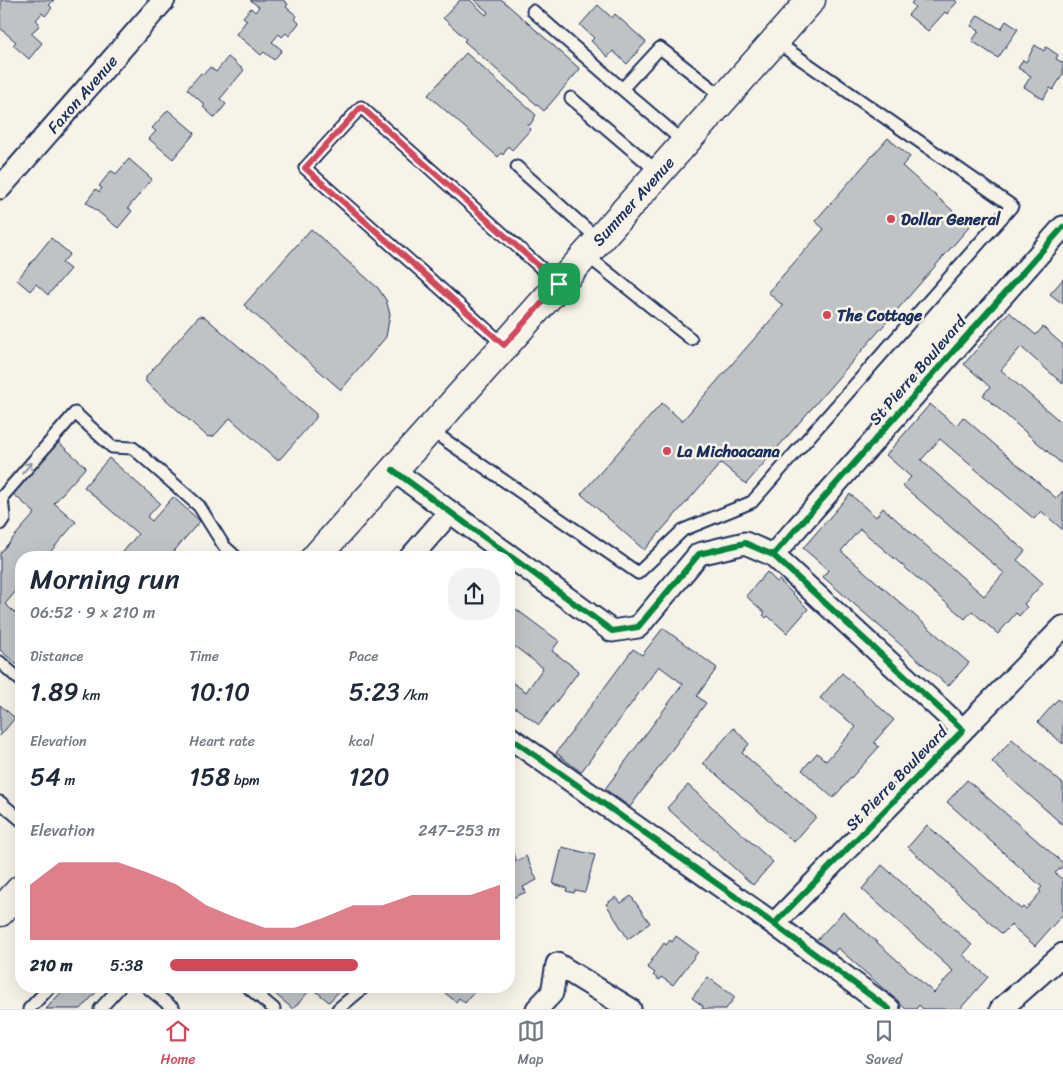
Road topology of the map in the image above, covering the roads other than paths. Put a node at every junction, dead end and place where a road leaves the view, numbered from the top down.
1 (164, 0) edge
2 (811, 0) edge
3 (533, 11) dead end
4 (775, 41) junction
5 (622, 89) junction
6 (572, 98) dead end
7 (724, 98) junction
8 (684, 143) junction
9 (517, 167) dead end
10 (658, 172) junction
11 (0, 188) edge
12 (1063, 227) edge
13 (592, 247) junction
14 (559, 284) junction
15 (691, 339) dead end
16 (504, 345) junction
17 (430, 429) junction
18 (392, 470) junction
19 (450, 512) junction
20 (0, 524) edge
21 (229, 551) edge
22 (321, 551) edge
23 (416, 551) edge
24 (503, 551) edge
25 (773, 555) junction
26 (515, 560) edge
27 (1063, 627) edge
28 (0, 662) edge
29 (15, 676) edge
30 (963, 730) junction
31 (515, 741) edge
32 (0, 802) edge
33 (15, 815) edge
34 (774, 924) junction
35 (1063, 954) edge
36 (44, 993) edge
37 (114, 993) edge
38 (154, 993) edge
39 (255, 993) edge
40 (357, 993) edge
41 (28, 1009) edge
42 (100, 1009) edge
43 (174, 1009) edge
44 (274, 1009) edge
45 (338, 1009) edge
46 (537, 1009) edge
47 (630, 1009) edge
48 (889, 1009) edge
49 (1001, 1009) edge

1 - 11 street, Faxon Avenue
2 - 4 main road, Summer Avenue
3 - 5 lane
4 - 7 main road, Summer Avenue
4 - 17 lane
5 - 7 lane
5 - 8 lane
6 - 10 lane
7 - 8 main road, Summer Avenue
8 - 10 main road, Summer Avenue
9 - 13 lane
10 - 13 main road, Summer Avenue
12 - 25 street, St Pierre Boulevard
13 - 14 main road, Summer Avenue
13 - 15 lane
14 - 16 main road, Summer Avenue
14 - 16 lane
16 - 17 main road, Summer Avenue
17 - 18 main road, Summer Avenue
18 - 19 street, St Pierre Boulevard
18 - 22 main road, Summer Avenue
19 - 23 street
19 - 24 street, St Pierre Boulevard
20 -> 21 lane
25 - 26 street, St Pierre Boulevard
25 - 30 street, St Pierre Boulevard
27 - 30 street, St Pierre Boulevard
28 - 29 lane
30 - 34 street, St Pierre Boulevard
31 - 34 street
32 - 33 lane
34 - 48 street
35 - 49 street
36 - 41 lane
37 - 42 lane
38 - 43 lane
39 - 44 lane
40 - 45 lane
46 - 47 street

